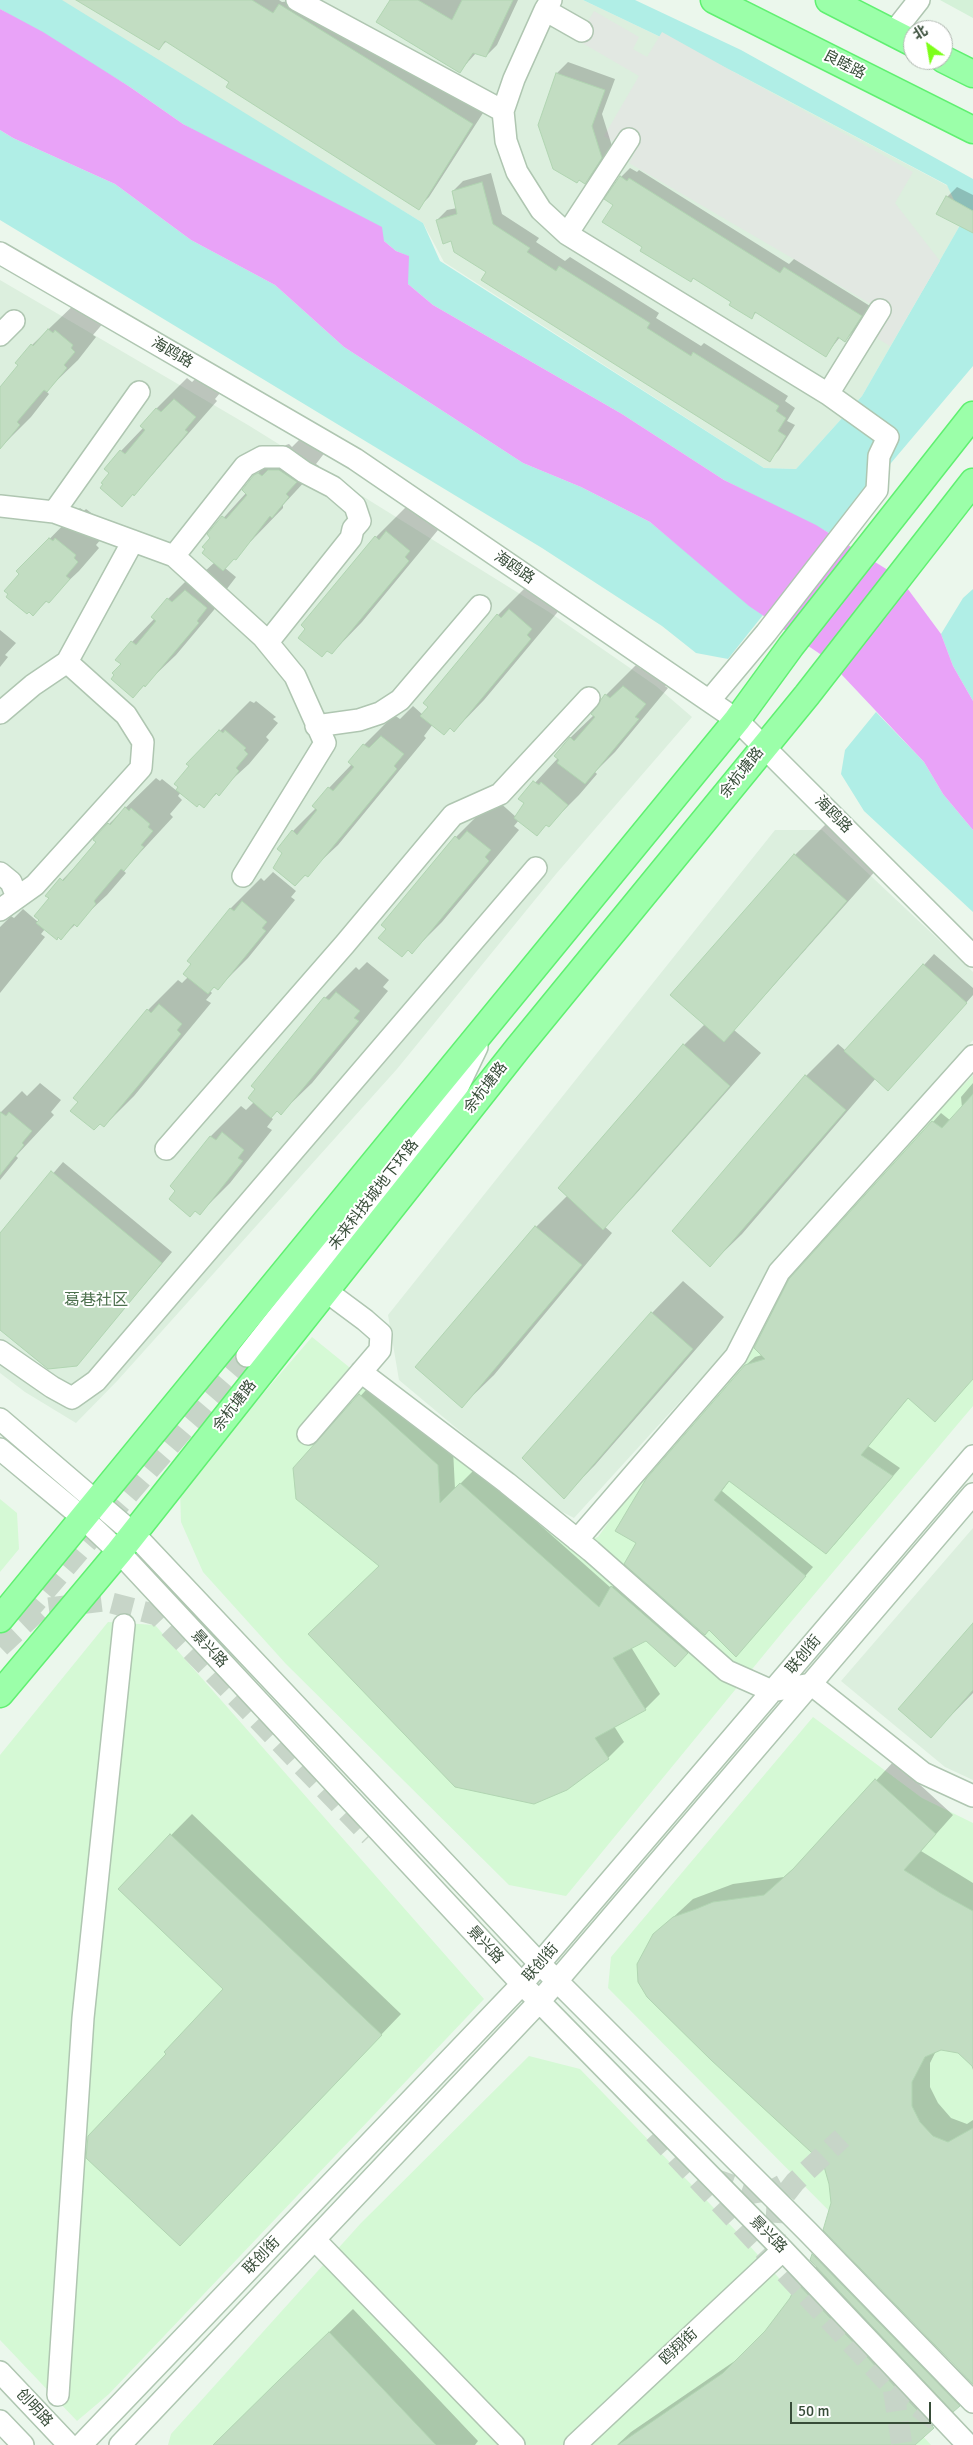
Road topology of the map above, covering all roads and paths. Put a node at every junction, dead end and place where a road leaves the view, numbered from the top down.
1 (297, 0) edge
2 (714, 0) edge
3 (829, 0) edge
4 (919, 0) edge
5 (548, 5) edge
6 (911, 20) edge
7 (582, 31) dead end
8 (903, 38) edge
9 (953, 64) edge
10 (973, 74) edge
11 (503, 111) junction
12 (973, 130) edge
13 (629, 139) dead end
14 (567, 234) junction
15 (0, 253) edge
16 (880, 310) dead end
17 (139, 392) dead end
18 (828, 394) junction
19 (973, 415) edge
20 (969, 494) edge
21 (0, 508) edge
22 (54, 512) junction
23 (133, 540) junction
24 (174, 556) junction
25 (480, 606) dead end
26 (268, 642) junction
27 (67, 662) junction
28 (589, 698) dead end
29 (709, 701) junction
30 (0, 714) edge
31 (737, 720) junction
32 (316, 726) junction
33 (764, 746) junction
34 (536, 868) dead end
35 (0, 873) edge
36 (244, 876) dead end
37 (17, 898) junction
38 (0, 910) edge
39 (973, 956) edge
40 (488, 1025) junction
41 (518, 1048) junction
42 (973, 1056) edge
43 (166, 1148) dead end
44 (326, 1291) junction
45 (0, 1351) edge
46 (361, 1372) junction
47 (0, 1419) edge
48 (308, 1434) dead end
49 (0, 1449) edge
50 (973, 1456) edge
51 (973, 1494) edge
52 (90, 1510) junction
53 (577, 1540) junction
54 (126, 1543) junction
55 (0, 1619) edge
56 (124, 1625) dead end
57 (811, 1684) junction
58 (772, 1691) junction
59 (0, 1694) edge
60 (973, 1796) edge
61 (540, 1964) junction
62 (558, 1980) junction
63 (522, 1984) junction
64 (538, 2002) junction
65 (315, 2240) junction
66 (783, 2250) junction
67 (0, 2372) edge
68 (58, 2396) dead end
69 (973, 2402) edge
70 (0, 2421) edge
71 (23, 2445) edge
72 (68, 2445) edge
73 (81, 2445) edge
74 (120, 2445) edge
75 (514, 2445) edge
76 (574, 2445) edge
77 (968, 2445) edge

1 - 11 street
2 - 12 main road, 良睦路
3 - 8 main road
4 - 6 street
5 - 7 street
5 - 11 street
9 - 10 main road
11 - 14 street
13 - 14 street
14 - 18 street
15 - 29 street, 海鸥路
16 - 18 street
17 - 22 street
18 - 29 street
19 - 31 main road
20 - 33 main road, 余杭塘路
21 - 22 street
22 - 23 street
23 - 24 street
23 - 27 street
24 - 26 street
24 - 26 street
25 - 32 street
26 - 32 street
27 - 30 street
27 - 37 street
28 - 43 street
29 - 31 street, 海鸥路
31 - 33 street, 海鸥路
31 - 40 main road
32 - 36 street
33 - 39 street, 海鸥路
33 - 41 main road, 余杭塘路
34 - 45 street
35 - 37 street
37 - 38 street
40 - 41 street, 未来科技城地下环路
40 - 52 main road
41 - 44 main road, 余杭塘路
42 - 53 street
44 - 46 street
44 - 54 main road, 余杭塘路
46 - 48 street
46 - 53 street
47 - 52 street, 景兴路
49 - 52 street, 景兴路
50 - 58 street, 联创街
51 - 57 street, 联创街
52 - 54 street, 景兴路
52 - 55 main road
53 - 58 street
54 - 59 main road, 余杭塘路
54 - 61 street, 景兴路
54 - 63 street, 景兴路
56 - 68 street
57 - 58 street
57 - 60 street
57 - 62 street, 联创街
58 - 61 street, 联创街
61 - 62 street, 景兴路
61 - 63 street, 联创街
62 - 64 street, 联创街
62 - 69 street, 景兴路
63 - 64 street, 景兴路
63 - 73 street, 联创街
64 - 65 street, 联创街
64 - 66 street, 景兴路
65 - 74 street, 联创街
65 - 75 street
66 - 76 street, 鸥翔街
66 - 77 street, 景兴路
67 - 72 street, 创明路
70 - 71 street

